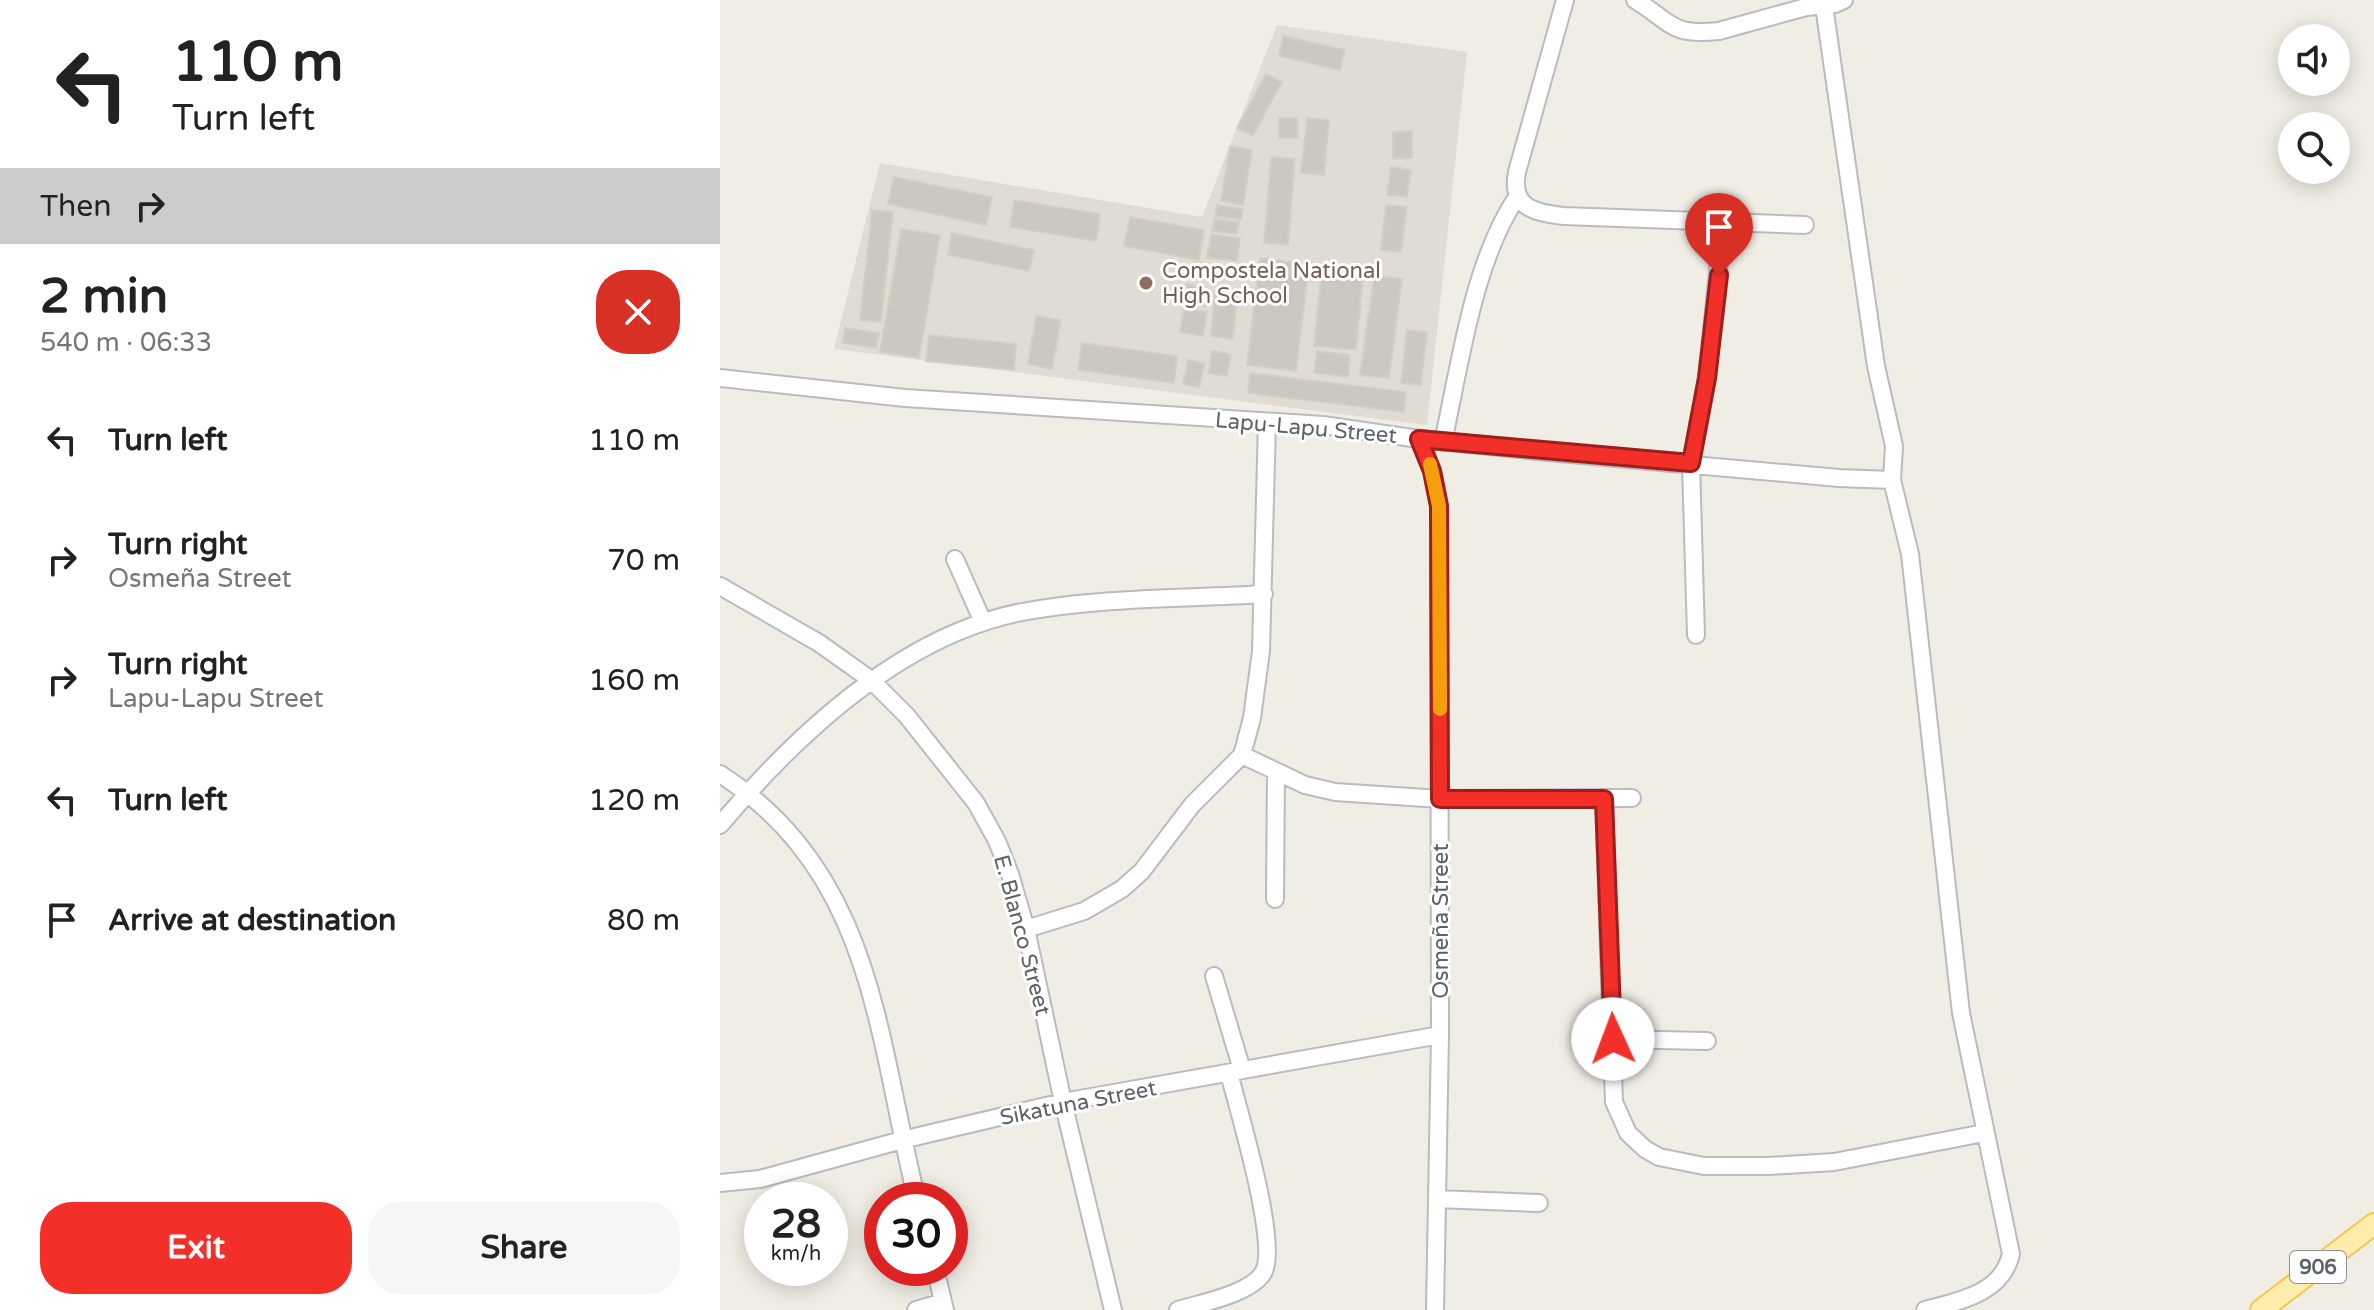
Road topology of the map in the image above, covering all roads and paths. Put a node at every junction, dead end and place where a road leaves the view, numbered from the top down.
1 (1565, 0) edge
2 (1635, 0) edge
3 (1844, 0) edge
4 (1806, 3) edge
5 (1824, 6) junction
6 (1517, 197) junction
7 (1723, 223) junction
8 (1805, 225) dead end
9 (720, 378) edge
10 (1267, 422) junction
11 (1419, 439) junction
12 (1443, 442) junction
13 (1691, 463) junction
14 (1892, 480) junction
15 (955, 559) dead end
16 (720, 586) edge
17 (1264, 594) junction
18 (983, 622) junction
19 (1696, 635) dead end
20 (871, 680) junction
21 (1242, 755) junction
22 (1276, 773) junction
23 (720, 774) edge
24 (748, 792) junction
25 (1632, 798) dead end
26 (1440, 799) junction
27 (1604, 799) junction
28 (720, 825) edge
29 (1275, 899) dead end
30 (1026, 929) junction
31 (1214, 976) dead end
32 (1440, 1035) junction
33 (1613, 1039) junction
34 (1707, 1041) dead end
35 (1236, 1072) junction
36 (1063, 1102) junction
37 (1984, 1133) junction
38 (902, 1140) junction
39 (912, 1182) edge
40 (720, 1183) edge
41 (1437, 1199) junction
42 (1539, 1203) dead end
43 (2374, 1224) edge
44 (939, 1286) edge
45 (944, 1306) edge
46 (916, 1310) edge
47 (1113, 1310) edge
48 (1178, 1310) edge
49 (1435, 1310) edge
50 (1925, 1310) edge
51 (2261, 1310) edge

1 - 6 street
2 - 4 street
3 - 5 street
4 - 5 street
5 - 14 street
6 - 7 street
6 - 12 street
7 - 8 street
7 - 13 street
9 - 10 street, Lapu-Lapu Street
10 - 11 street, Lapu-Lapu Street
10 - 17 street
11 - 12 street, Lapu-Lapu Street
11 - 26 street, Osmeña Street
12 - 13 street, Lapu-Lapu Street
13 - 14 street, Lapu-Lapu Street
13 - 19 street
14 - 37 street
15 - 18 street
16 - 20 street, E. Blanco Street
17 - 18 street
17 - 21 street
18 - 20 street
20 - 24 street
20 - 30 street, E. Blanco Street
21 - 22 street
21 - 30 street
22 - 26 street
22 - 29 street
23 - 24 street
24 - 28 street
24 - 38 street
25 - 27 street
26 - 27 street
26 - 32 street, Osmeña Street
27 - 33 street
30 - 36 street, E. Blanco Street
31 - 35 street
32 - 35 street, Sikatuna Street
32 - 41 street, Osmeña Street
33 - 34 street
33 - 37 street
35 - 36 street, Sikatuna Street
35 - 48 street
36 - 38 street, Sikatuna Street
36 - 47 street, E. Blanco Street
37 - 50 street
38 - 39 street
38 - 40 street, Sikatuna Street
41 - 42 street
41 - 49 street, Osmeña Street
43 - 51 main road, 906
44 - 45 street
45 - 46 street

